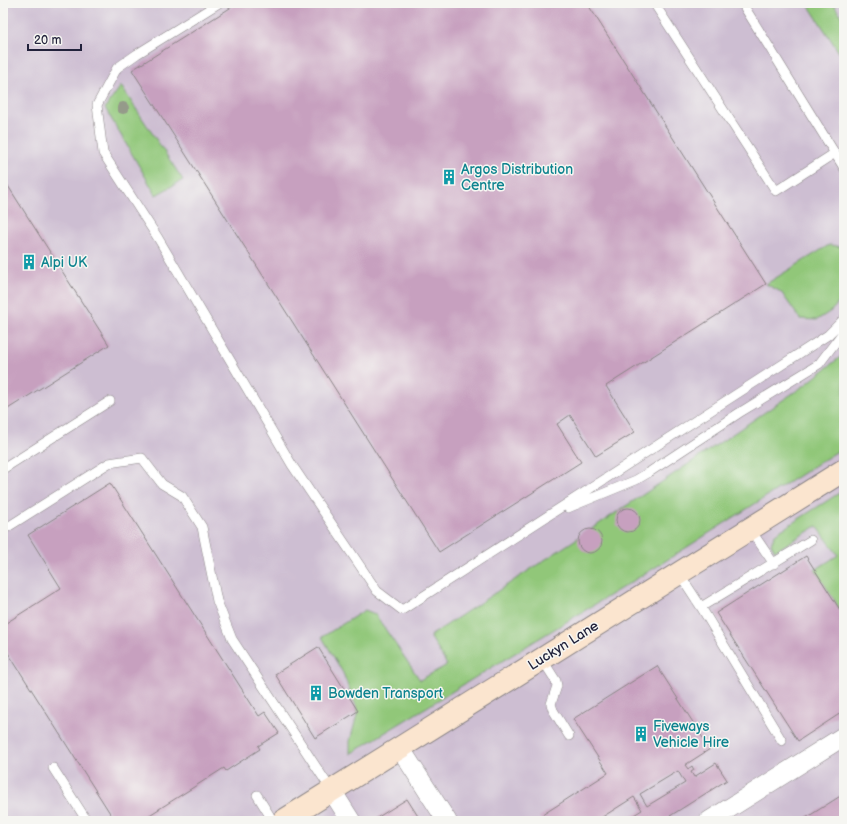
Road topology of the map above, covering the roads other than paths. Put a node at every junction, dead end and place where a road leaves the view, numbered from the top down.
1 (219, 3) edge
2 (654, 3) edge
3 (742, 3) edge
4 (835, 153) junction
5 (844, 168) edge
6 (844, 319) edge
7 (844, 331) edge
8 (110, 401) dead end
9 (3, 468) edge
10 (844, 470) edge
11 (548, 516) junction
12 (750, 529) junction
13 (3, 530) edge
14 (811, 540) dead end
15 (774, 564) junction
16 (679, 573) junction
17 (701, 607) junction
18 (542, 659) junction
19 (569, 736) dead end
20 (844, 736) edge
21 (782, 741) dead end
22 (400, 748) junction
23 (53, 768) dead end
24 (332, 791) junction
25 (257, 796) dead end
26 (87, 821) edge
27 (273, 821) edge
28 (283, 821) edge
29 (351, 821) edge
30 (447, 821) edge
31 (710, 821) edge

1 - 11 lane
2 - 4 lane
3 - 4 lane
4 - 5 lane
6 - 11 lane
7 - 11 lane
8 - 9 lane
10 - 12 street, Luckyn Lane
12 - 15 lane
12 - 16 street, Luckyn Lane
13 - 24 lane
14 - 15 lane
15 - 17 lane
16 - 17 lane
16 - 18 street, Luckyn Lane
17 - 21 lane
18 - 19 lane
18 - 22 street, Luckyn Lane
20 - 31 street
22 - 24 street, Luckyn Lane
22 - 30 street
23 - 26 lane
24 - 28 street, Luckyn Lane
24 - 29 street
25 - 27 lane

